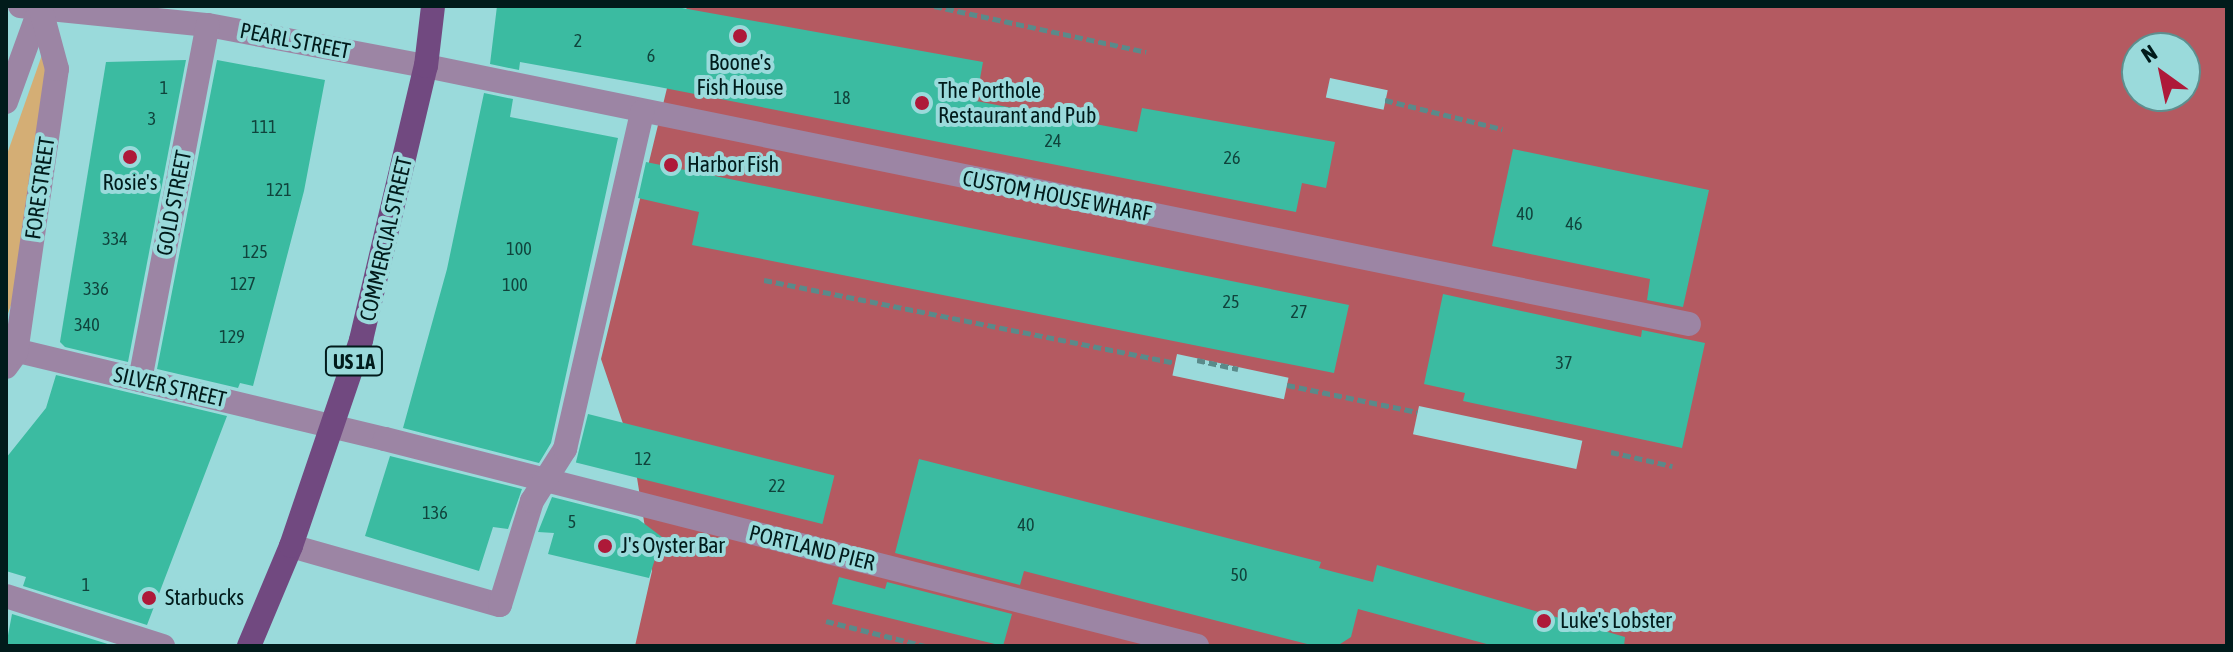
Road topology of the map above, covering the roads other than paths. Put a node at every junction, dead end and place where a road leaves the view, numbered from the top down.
1 (433, 6) edge
2 (33, 7) edge
3 (208, 25) junction
4 (426, 66) junction
5 (6, 102) edge
6 (642, 112) junction
7 (1689, 324) dead end
8 (9, 356) edge
9 (140, 380) junction
10 (334, 426) junction
11 (547, 481) junction
12 (291, 546) junction
13 (6, 596) edge
14 (163, 646) edge
15 (249, 646) edge
16 (1197, 646) edge

1 - 4 main road, COMMERCIAL STREET / US 1A
2 - 3 street, PEARL STREET
2 - 5 street
2 - 8 street, FORE STREET
3 - 4 street, PEARL STREET
3 - 9 street, GOLD STREET
4 - 6 street, CUSTOM HOUSE WHARF
4 - 10 main road, COMMERCIAL STREET / US 1A
6 - 7 street, CUSTOM HOUSE WHARF
6 - 11 street
8 - 9 street, SILVER STREET
9 - 10 street, SILVER STREET
10 - 11 street, PORTLAND PIER
10 - 12 main road, COMMERCIAL STREET / US 1A
11 - 12 street
11 - 16 street, PORTLAND PIER
12 - 15 main road, COMMERCIAL STREET / US 1A
13 - 14 street

